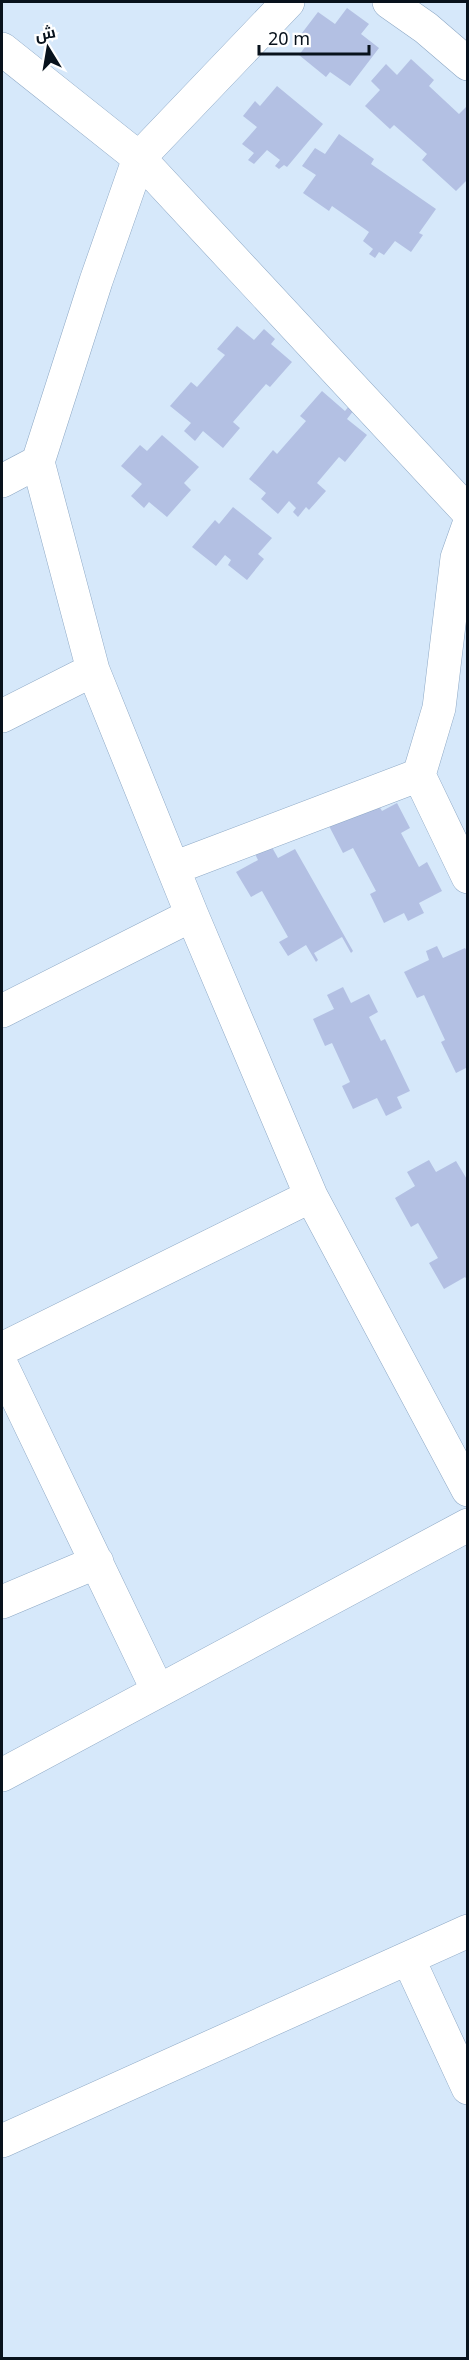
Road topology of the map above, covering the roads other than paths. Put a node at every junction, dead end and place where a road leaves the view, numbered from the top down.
1 (288, 2) edge
2 (390, 2) edge
3 (2, 49) edge
4 (468, 64) edge
5 (139, 158) junction
6 (38, 462) junction
7 (2, 481) edge
8 (468, 512) edge
9 (468, 527) edge
10 (93, 670) junction
11 (2, 716) edge
12 (419, 775) junction
13 (174, 868) junction
14 (468, 877) edge
15 (192, 915) junction
16 (2, 1011) edge
17 (311, 1196) junction
18 (2, 1349) edge
19 (2, 1366) edge
20 (468, 1490) edge
21 (468, 1525) edge
22 (97, 1562) junction
23 (2, 1602) edge
24 (158, 1691) junction
25 (2, 1775) edge
26 (468, 1931) edge
27 (408, 1958) junction
28 (468, 2088) edge
29 (4, 2133) edge

1 - 5 street
2 - 4 street
3 - 5 street
5 - 6 street
5 - 8 street
6 - 7 street
6 - 10 street
9 - 12 street
10 - 11 street
10 - 13 street
12 - 13 street
12 - 14 street
13 - 15 street
15 - 16 street
15 - 17 street
17 - 18 street
17 - 20 street
19 - 22 street
21 - 24 street
22 - 23 street
22 - 24 street
24 - 25 street
26 - 27 street
27 - 28 street
27 - 29 street

